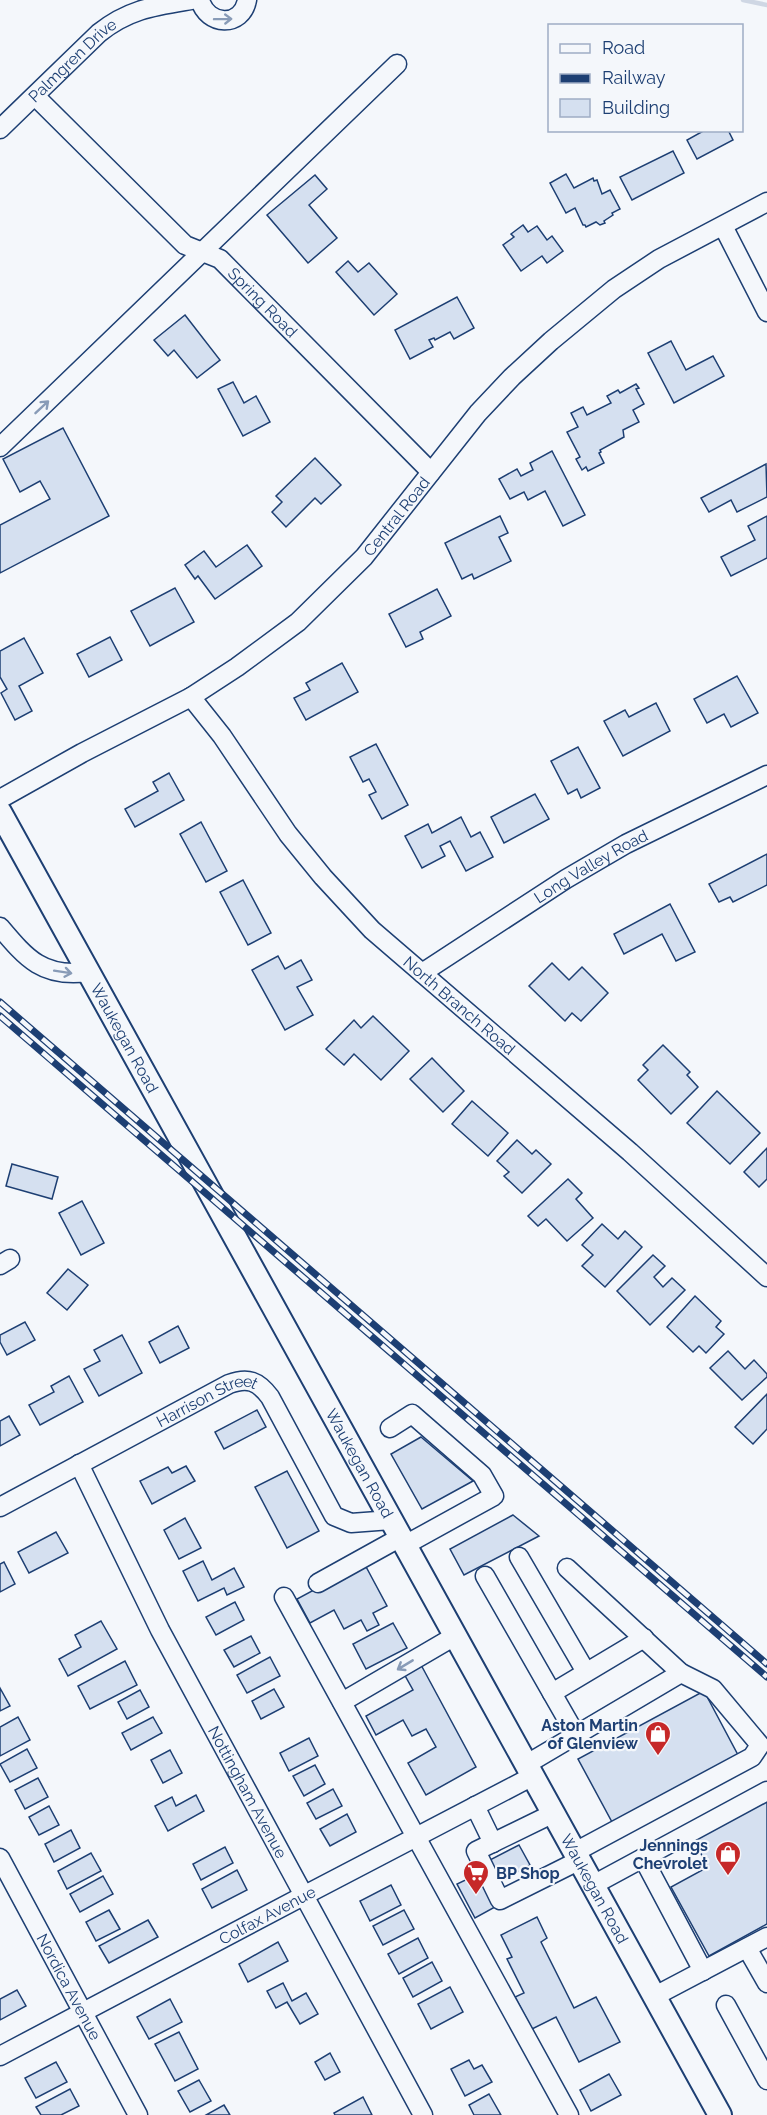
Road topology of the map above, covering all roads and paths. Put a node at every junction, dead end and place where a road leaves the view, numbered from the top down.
1 (191, 0) edge
2 (200, 0) edge
3 (247, 0) edge
4 (398, 64) dead end
5 (35, 96) junction
6 (0, 129) edge
7 (767, 202) edge
8 (723, 226) junction
9 (202, 252) junction
10 (767, 312) edge
11 (0, 447) edge
12 (431, 472) junction
13 (192, 697) junction
14 (767, 775) edge
15 (0, 799) edge
16 (0, 812) edge
17 (0, 927) edge
18 (88, 972) junction
19 (422, 973) junction
20 (767, 1277) edge
21 (390, 1428) dead end
22 (79, 1464) junction
23 (0, 1507) edge
24 (399, 1534) junction
25 (519, 1557) dead end
26 (567, 1568) dead end
27 (485, 1576) dead end
28 (318, 1583) dead end
29 (284, 1597) dead end
30 (456, 1636) junction
31 (644, 1638) junction
32 (586, 1672) junction
33 (681, 1673) junction
34 (552, 1693) junction
35 (342, 1702) junction
36 (576, 1735) junction
37 (530, 1770) junction
38 (767, 1791) edge
39 (475, 1806) junction
40 (554, 1813) junction
41 (416, 1837) junction
42 (493, 1843) junction
43 (578, 1856) junction
44 (0, 1858) edge
45 (643, 1858) junction
46 (593, 1885) junction
47 (305, 1894) junction
48 (767, 1937) edge
49 (747, 1948) junction
50 (703, 1971) junction
51 (767, 1983) edge
52 (655, 1996) junction
53 (726, 2005) dead end
54 (83, 2012) junction
55 (0, 2056) edge
56 (767, 2080) edge
57 (138, 2115) edge
58 (423, 2115) edge
59 (569, 2115) edge
60 (720, 2115) edge

1 - 5 street, Palmgren Drive
2 -> 3 street
4 - 9 street
5 - 6 street, Palmgren Drive
5 - 9 street, Spring Road
7 - 8 street, Central Road
8 - 10 street
8 - 12 street, Central Road
11 -> 9 street
9 - 12 street, Spring Road
12 - 13 street, Central Road
13 - 15 street, Central Road
13 - 19 street, North Branch Road
14 - 19 street, Long Valley Road
16 - 18 main road, Waukegan Road
17 -> 18 street
18 - 24 main road, Waukegan Road
19 - 20 street, North Branch Road
21 - 24 street
22 - 23 street, Harrison Street
22 - 24 street, Harrison Street
22 - 47 street, Nottingham Avenue
24 - 28 street
24 - 30 main road, Waukegan Road
25 - 32 street
26 - 31 street
27 - 34 street
29 - 35 street
30 -> 35 street
30 - 37 main road, Waukegan Road
31 - 32 street
31 - 33 street
32 - 34 street
33 - 36 street, Colfax Avenue
33 - 43 street
34 - 36 street
35 - 41 street
36 - 37 street, Colfax Avenue
37 - 39 street, Colfax Avenue
37 - 40 main road, Waukegan Road
38 - 45 street
39 - 41 street, Colfax Avenue
39 - 42 street
40 - 42 street
40 - 43 main road, Waukegan Road
41 - 47 street, Colfax Avenue
41 - 59 street
42 - 43 street
43 - 46 main road, Waukegan Road
44 - 54 street, Nordica Avenue
45 - 46 street
45 - 50 street
46 - 52 main road, Waukegan Road
47 - 54 street, Colfax Avenue
47 - 58 street, Nottingham Avenue
48 - 49 street
49 - 50 street
49 - 51 street
50 - 52 street
52 - 60 main road, Waukegan Road
53 - 56 street
54 - 55 street, Colfax Avenue
54 - 57 street, Nordica Avenue

